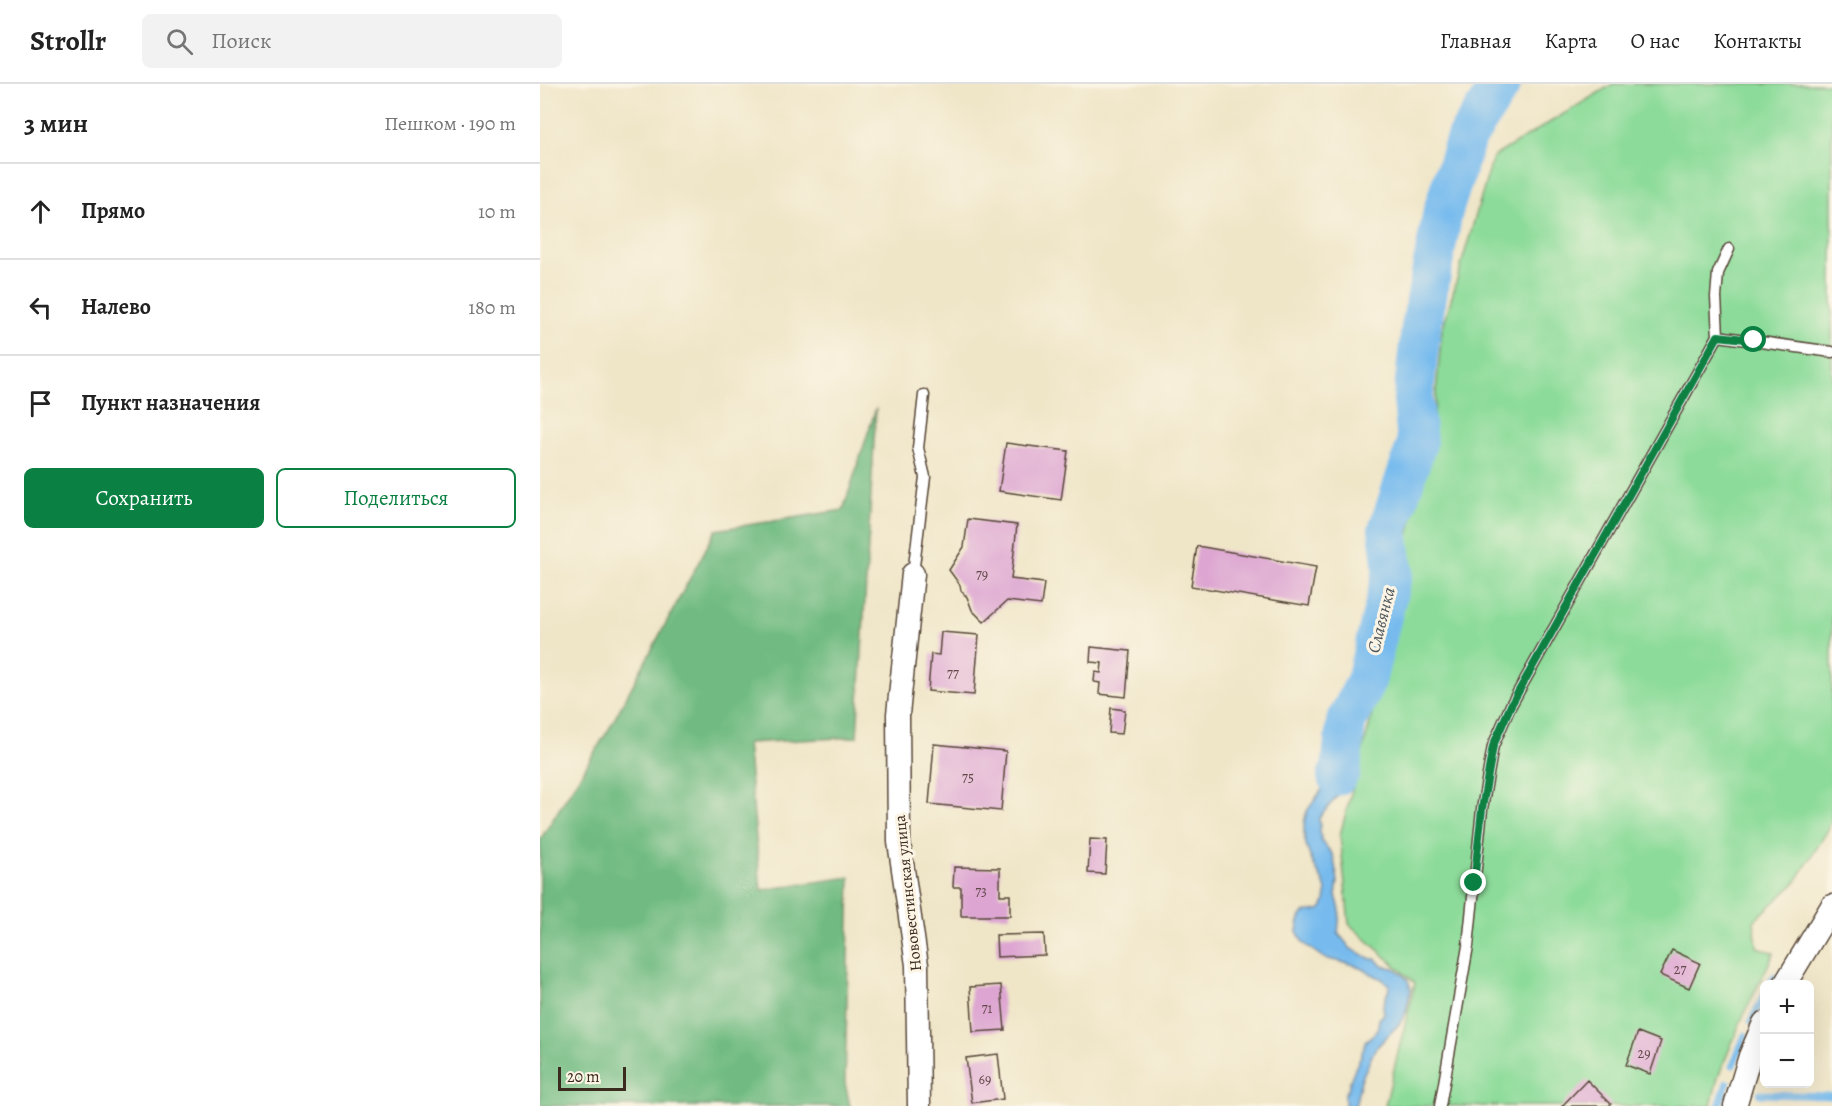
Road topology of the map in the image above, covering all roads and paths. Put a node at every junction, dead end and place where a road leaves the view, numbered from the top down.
1 (1730, 249) dead end
2 (1718, 336) junction
3 (1832, 352) edge
4 (924, 395) dead end
5 (913, 574) joint
6 (1832, 906) edge
7 (1787, 980) edge
8 (1760, 1032) edge
9 (919, 1106) edge
10 (1440, 1106) edge
11 (1736, 1106) edge

1 - 2 lane
2 - 3 lane
2 - 10 lane
4 - 5 lane
5 - 9 street, Нововестинская улица
6 - 7 street
8 - 11 street

